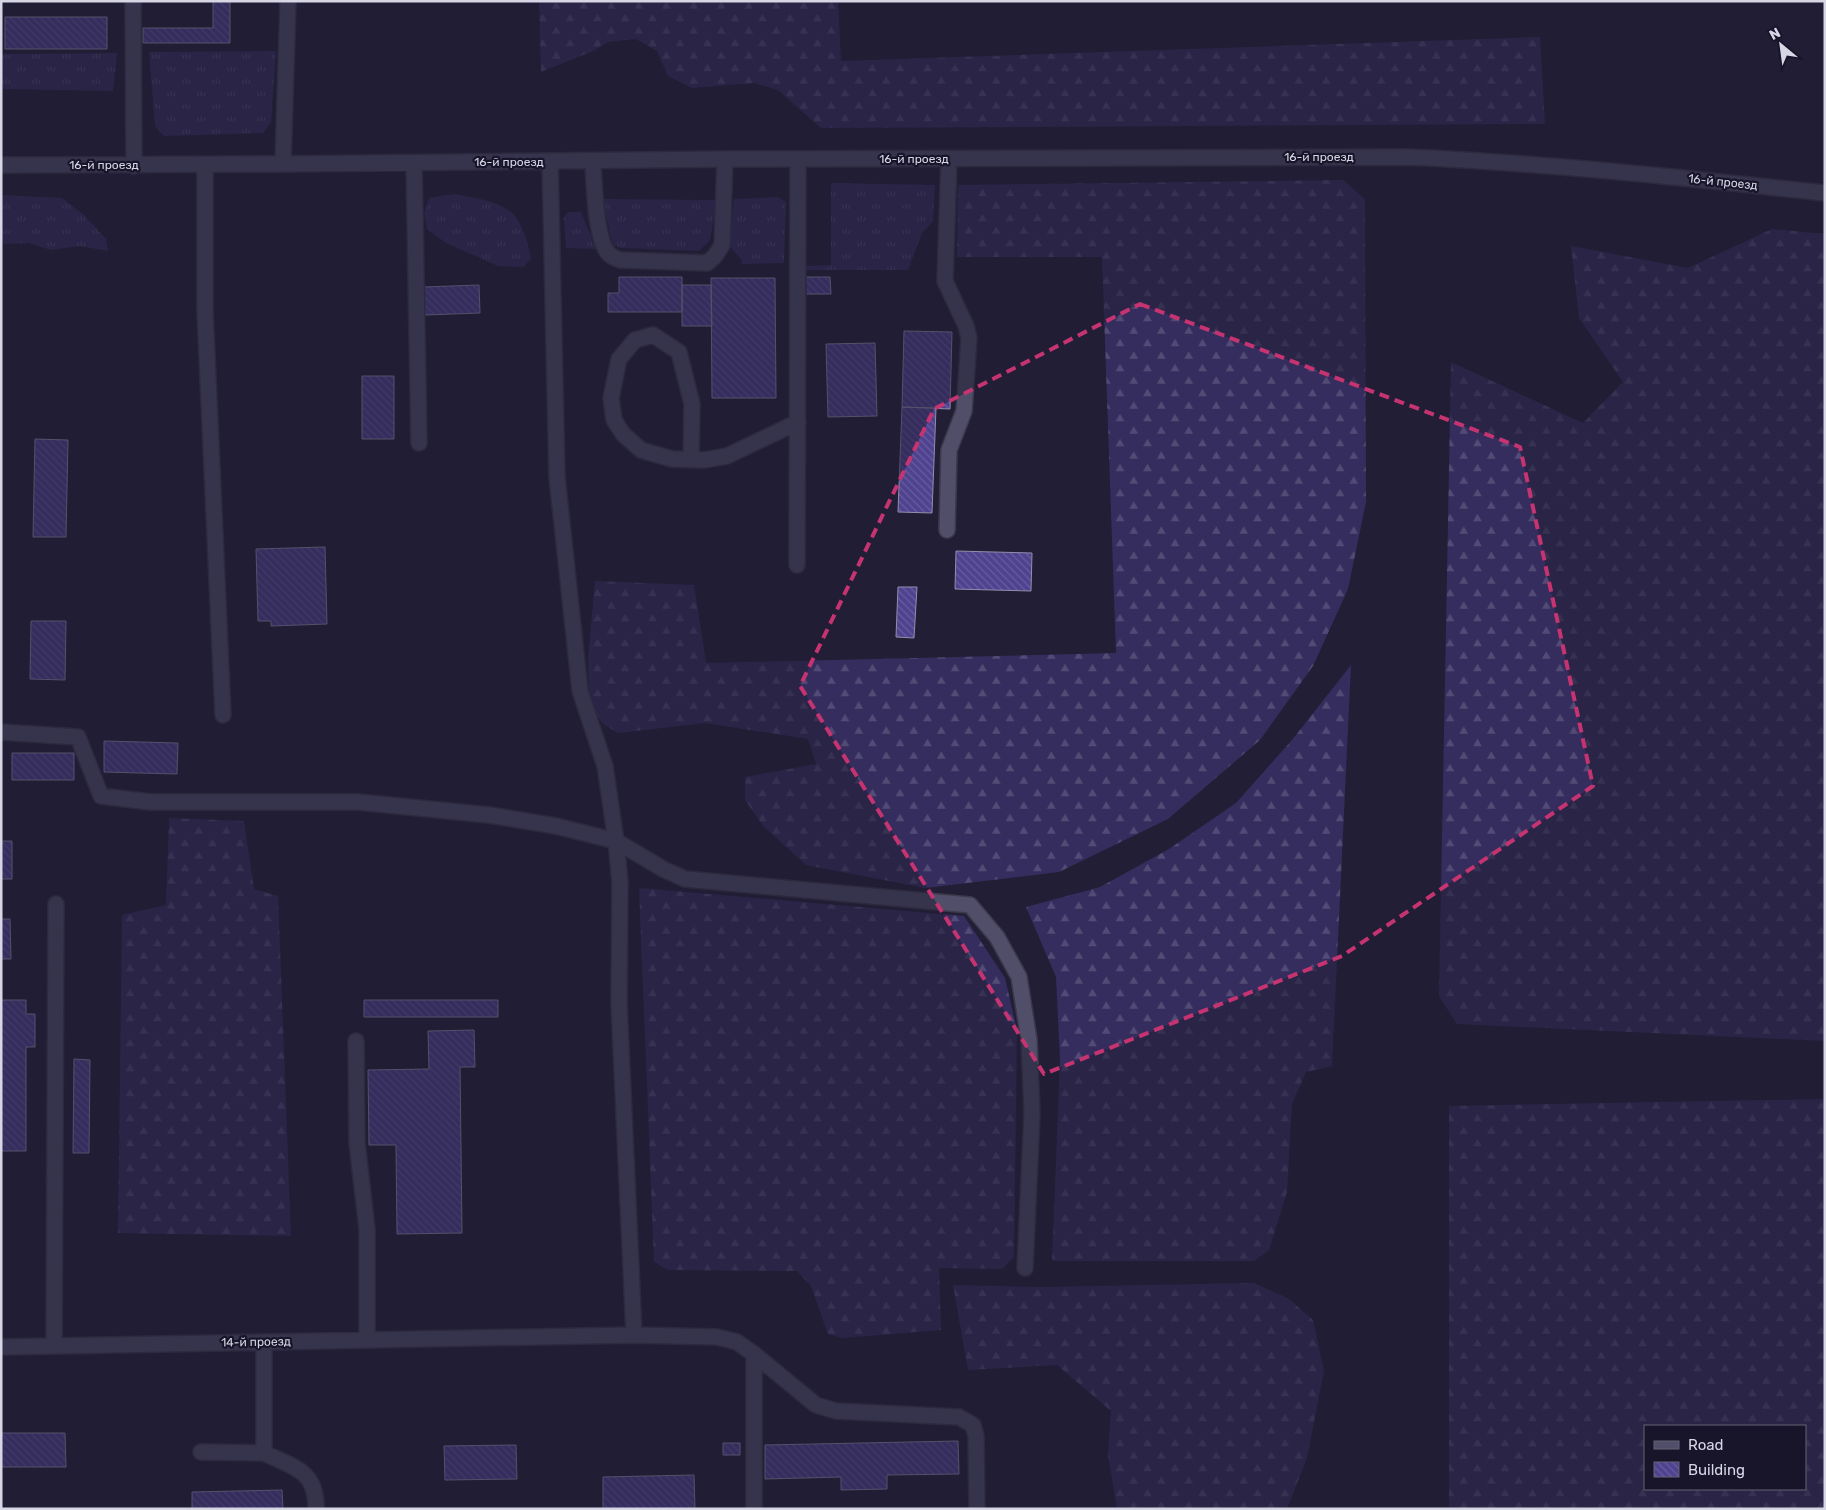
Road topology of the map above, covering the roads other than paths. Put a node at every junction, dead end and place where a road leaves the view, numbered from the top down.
1 (133, 1) edge
2 (288, 1) edge
3 (725, 159) junction
4 (798, 159) junction
5 (948, 159) junction
6 (593, 161) junction
7 (550, 162) junction
8 (414, 163) junction
9 (283, 164) junction
10 (1, 165) edge
11 (205, 165) junction
12 (134, 166) junction
13 (1825, 193) edge
14 (798, 422) junction
15 (419, 443) dead end
16 (691, 460) junction
17 (947, 530) dead end
18 (797, 565) dead end
19 (223, 715) dead end
20 (1, 732) edge
21 (616, 840) junction
22 (56, 904) dead end
23 (356, 1041) dead end
24 (1025, 1268) dead end
25 (634, 1335) junction
26 (367, 1340) junction
27 (264, 1342) junction
28 (54, 1346) junction
29 (1, 1347) edge
30 (754, 1354) junction
31 (201, 1452) dead end
32 (264, 1453) junction
33 (316, 1509) edge
34 (754, 1509) edge
35 (977, 1509) edge

1 - 12 street
2 - 9 street
3 - 4 street, 16-й проезд
3 - 6 street, 16-й проезд
3 - 6 street
4 - 5 street, 16-й проезд
4 - 14 street
5 - 13 street, 16-й проезд
5 - 17 street
6 - 7 street, 16-й проезд
7 - 8 street, 16-й проезд
7 - 21 street
8 - 9 street, 16-й проезд
8 - 15 street
9 - 11 street, 16-й проезд
10 - 12 street, 16-й проезд
11 - 12 street, 16-й проезд
11 - 19 street
14 - 16 street
14 - 18 street
16 - 16 street
20 - 21 street
21 - 24 street
21 - 25 street
22 - 28 street
23 - 26 street
25 - 26 street, 14-й проезд
25 - 30 street, 14-й проезд
26 - 27 street, 14-й проезд
27 - 28 street, 14-й проезд
27 - 32 street
28 - 29 street, 14-й проезд
30 - 34 street
30 - 35 street, 14-й проезд
31 - 32 street
32 - 33 street

